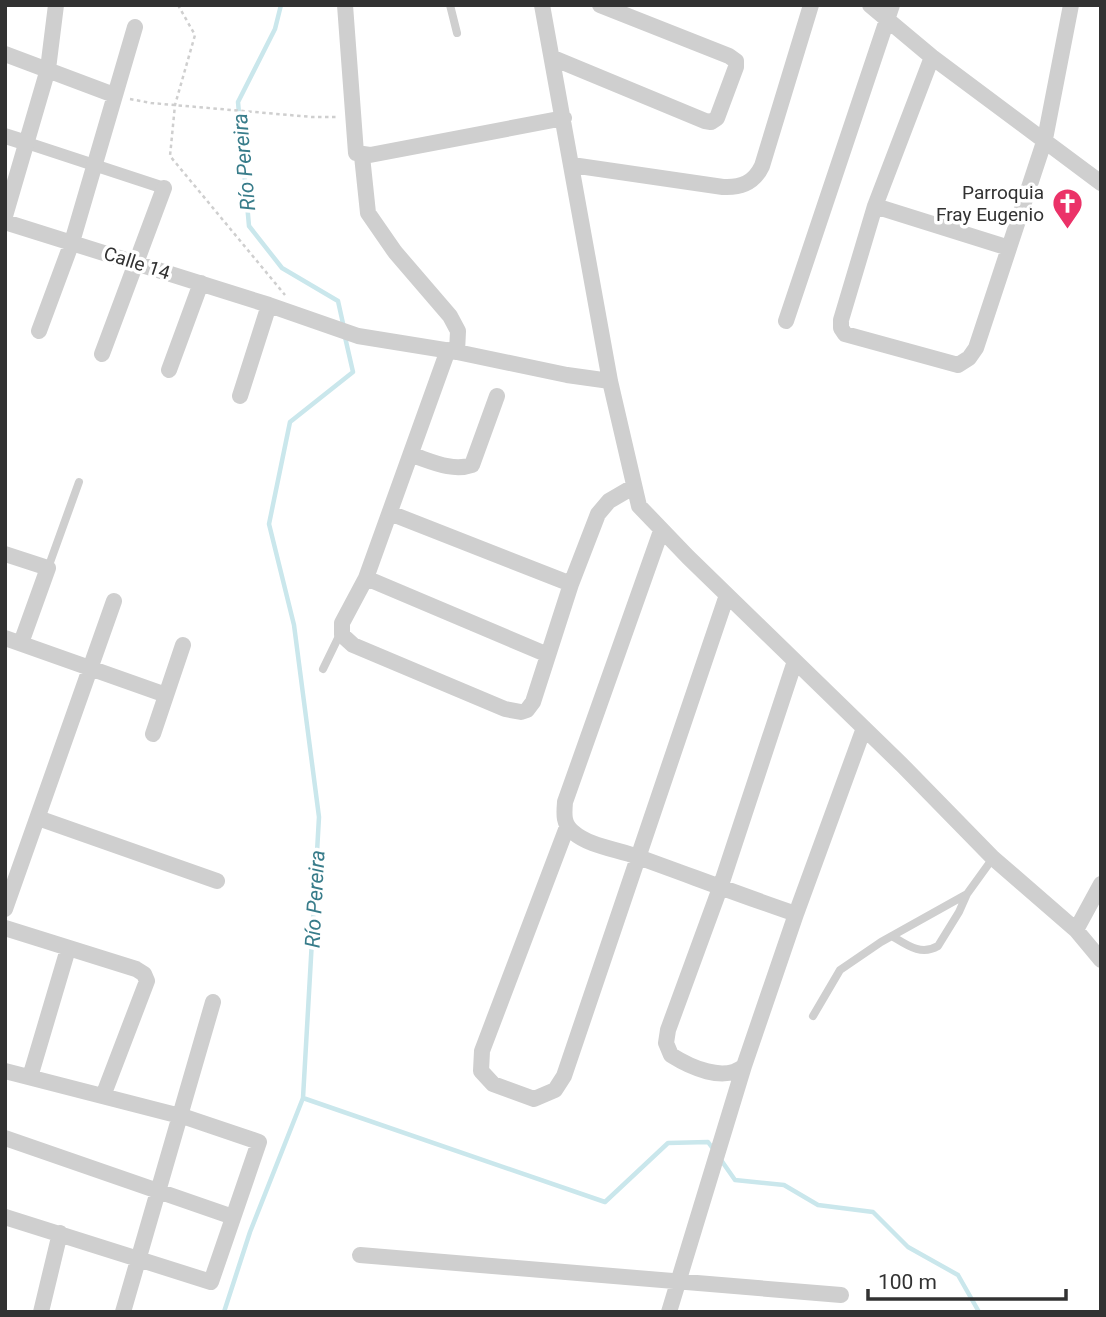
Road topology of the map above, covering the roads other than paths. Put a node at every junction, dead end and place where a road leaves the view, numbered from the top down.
1 (56, 5) edge
2 (345, 5) edge
3 (450, 5) edge
4 (542, 5) edge
5 (600, 5) edge
6 (811, 5) edge
7 (870, 5) edge
8 (1070, 5) edge
9 (890, 12) edge
10 (135, 27) dead end
11 (457, 33) dead end
12 (5, 54) edge
13 (932, 57) junction
14 (553, 58) junction
15 (48, 69) junction
16 (114, 95) junction
17 (564, 118) junction
18 (5, 136) edge
19 (1045, 139) junction
20 (27, 143) junction
21 (362, 156) junction
22 (94, 165) junction
23 (572, 165) junction
24 (1101, 183) edge
25 (164, 188) joint
26 (875, 206) junction
27 (5, 216) edge
28 (5, 222) edge
29 (72, 242) junction
30 (1009, 248) junction
31 (137, 263) junction
32 (201, 283) junction
33 (269, 305) junction
34 (786, 320) dead end
35 (38, 331) dead end
36 (453, 351) junction
37 (102, 354) dead end
38 (169, 370) dead end
39 (610, 381) junction
40 (240, 396) dead end
41 (497, 396) dead end
42 (412, 455) junction
43 (79, 482) dead end
44 (633, 487) junction
45 (390, 513) junction
46 (662, 531) junction
47 (5, 554) edge
48 (48, 568) junction
49 (366, 578) junction
50 (571, 584) junction
51 (727, 595) junction
52 (114, 601) dead end
53 (342, 631) junction
54 (13, 641) edge
55 (183, 645) dead end
56 (548, 656) junction
57 (795, 661) junction
58 (92, 668) junction
59 (323, 669) dead end
60 (166, 695) junction
61 (864, 728) junction
62 (153, 734) dead end
63 (38, 818) junction
64 (567, 827) junction
65 (638, 856) junction
66 (993, 858) junction
67 (217, 881) dead end
68 (1101, 884) edge
69 (720, 888) junction
70 (967, 894) junction
71 (5, 909) edge
72 (796, 914) junction
73 (5, 928) edge
74 (1076, 930) junction
75 (892, 936) junction
76 (68, 949) junction
77 (1101, 960) edge
78 (213, 1002) dead end
79 (813, 1016) dead end
80 (744, 1066) junction
81 (5, 1071) edge
82 (30, 1077) junction
83 (103, 1096) junction
84 (181, 1116) junction
85 (5, 1138) edge
86 (159, 1190) junction
87 (5, 1217) edge
88 (233, 1217) junction
89 (60, 1233) junction
90 (360, 1255) dead end
91 (139, 1259) junction
92 (678, 1282) junction
93 (841, 1294) dead end
94 (41, 1312) edge
95 (123, 1312) edge
96 (669, 1312) edge

1 - 15 street
2 - 21 street
3 - 11 lane
4 - 14 street
5 - 14 street
6 - 23 street
7 - 9 street
8 - 19 street
9 - 13 street
9 - 34 street
10 - 16 street
12 - 15 street
13 - 19 street
13 - 26 street
14 - 17 street
15 - 16 street
15 - 20 street
16 - 22 street
17 - 21 street
17 - 23 street
18 - 20 street
19 - 24 street
19 - 30 street
20 - 22 street
20 - 27 street
21 - 36 street
22 - 25 street
22 - 29 street
23 - 39 street
25 - 31 street
26 - 30 street
26 - 30 street
28 - 29 street, Calle 14
29 - 31 street, Calle 14
29 - 35 street
31 - 32 street, Calle 14
31 - 37 street
32 - 33 street, Calle 14
32 - 38 street
33 - 36 street, Calle 14
33 - 40 street
36 - 39 street, Calle 14
36 - 42 street
39 - 44 street
41 - 42 street
42 - 45 street
43 - 48 lane
44 - 46 street
44 - 50 street
45 - 49 street
45 - 50 street
46 - 51 street
46 - 64 street
47 - 48 street
48 - 54 street
49 - 53 street
49 - 56 street
50 - 56 street
51 - 57 street
51 - 65 street
52 - 58 street
53 - 56 street
53 - 59 lane
54 - 58 street
55 - 60 street
57 - 61 street
57 - 69 street
58 - 60 street
58 - 63 street
60 - 62 street
61 - 66 street
61 - 72 street
63 - 67 street
63 - 71 street
64 - 65 street
64 - 65 street
65 - 69 street
66 - 70 lane
66 - 74 street
68 - 74 street
69 - 72 street
69 - 80 street
70 - 75 lane
70 - 75 lane
72 - 80 street
73 - 76 street
74 - 77 street
75 - 79 lane
76 - 82 street
76 - 83 street
78 - 84 street
80 - 92 street
81 - 82 street
82 - 83 street
83 - 84 street
84 - 86 street
84 - 88 street
85 - 86 street
86 - 88 street
86 - 91 street
87 - 89 street
88 - 91 street
89 - 91 street
89 - 94 street
90 - 92 street
91 - 95 street
92 - 93 street
92 - 96 street

